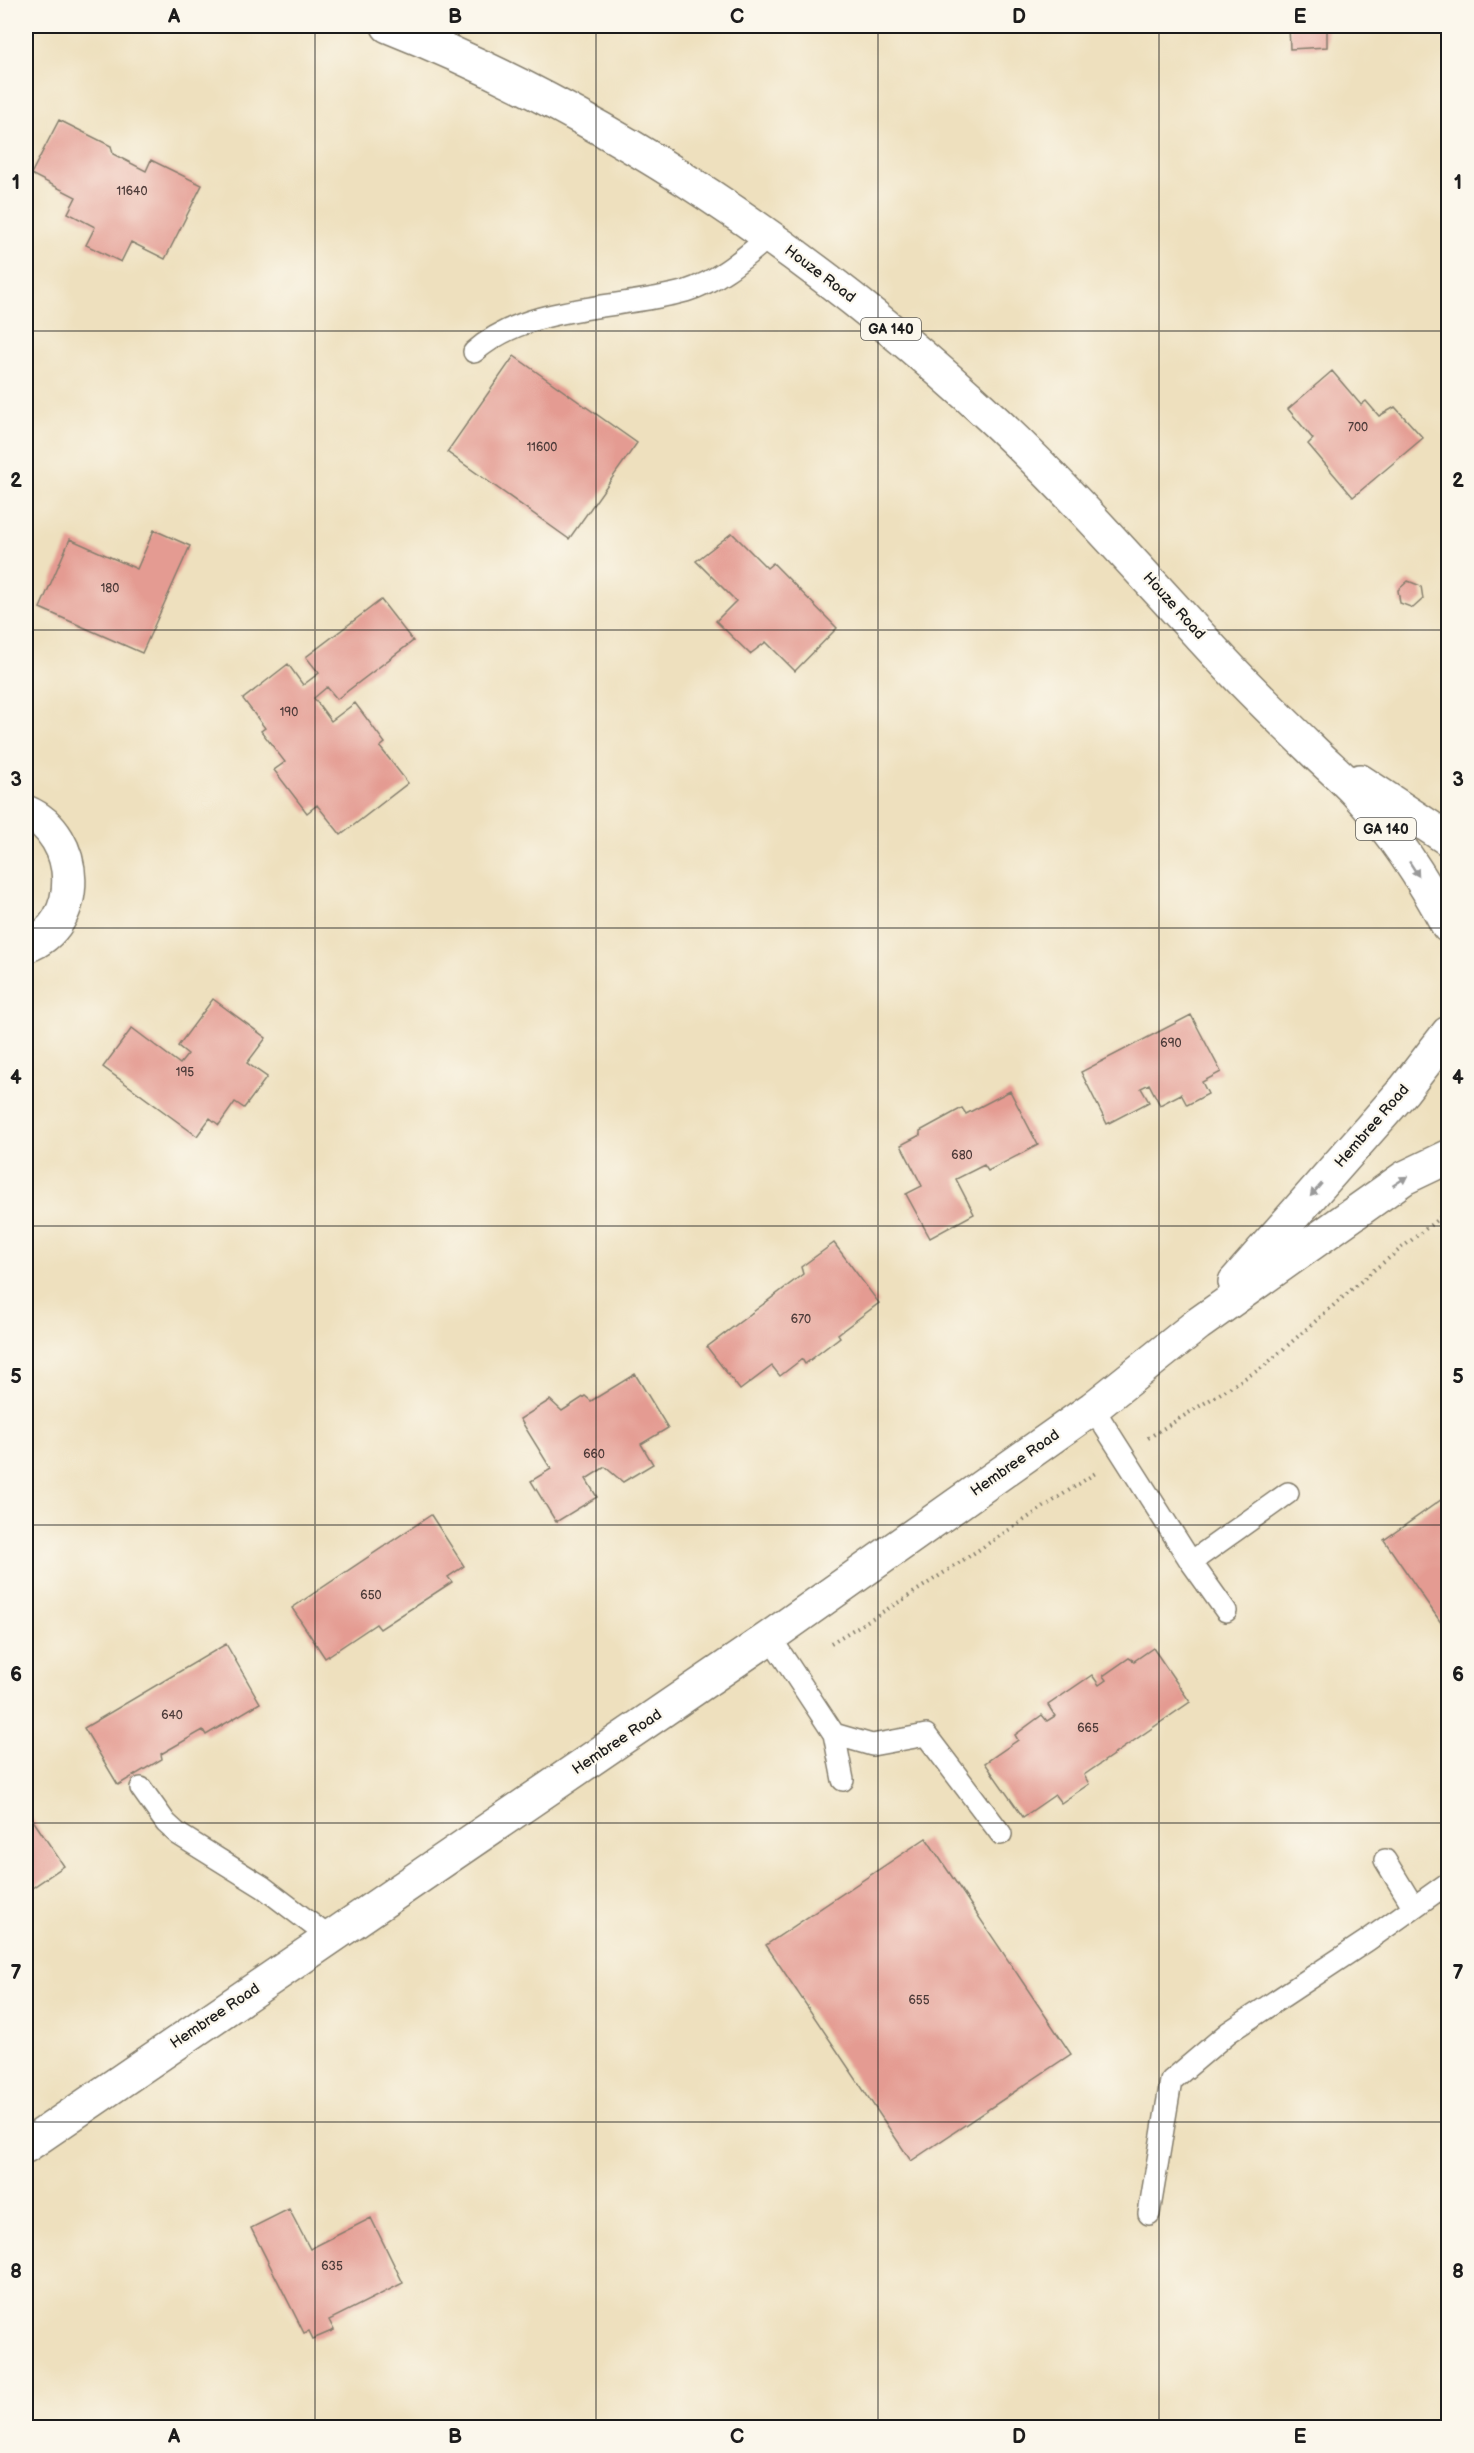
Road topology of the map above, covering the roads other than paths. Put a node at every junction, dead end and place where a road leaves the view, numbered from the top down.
1 (388, 26) edge
2 (770, 236) junction
3 (474, 352) dead end
4 (1308, 746) junction
5 (26, 812) edge
6 (1449, 839) edge
7 (1449, 926) edge
8 (26, 946) edge
9 (1449, 1033) edge
10 (1449, 1157) edge
11 (1198, 1324) junction
12 (1093, 1408) junction
13 (1288, 1493) dead end
14 (1191, 1562) junction
15 (1226, 1611) dead end
16 (770, 1637) junction
17 (834, 1734) junction
18 (843, 1780) dead end
19 (141, 1788) dead end
20 (1001, 1834) dead end
21 (1385, 1860) dead end
22 (1449, 1883) edge
23 (1413, 1906) junction
24 (330, 1938) junction
25 (26, 2146) edge
26 (1149, 2214) dead end

1 - 2 street, Houze Road / GA 140
2 - 3 lane
2 - 4 street, Houze Road / GA 140
4 - 6 street, Houze Road / GA 140
4 -> 7 street, Houze Road / GA 140
5 - 8 street
9 -> 11 street, Hembree Road
11 -> 10 street, Hembree Road
11 - 12 street, Hembree Road
12 - 14 lane
12 - 16 street, Hembree Road
13 - 14 lane
14 - 15 lane
16 - 17 lane
16 - 24 street, Hembree Road
17 - 18 lane
17 - 20 lane
19 - 24 lane
21 - 23 lane
22 - 23 lane
23 - 26 lane
24 - 25 street, Hembree Road

